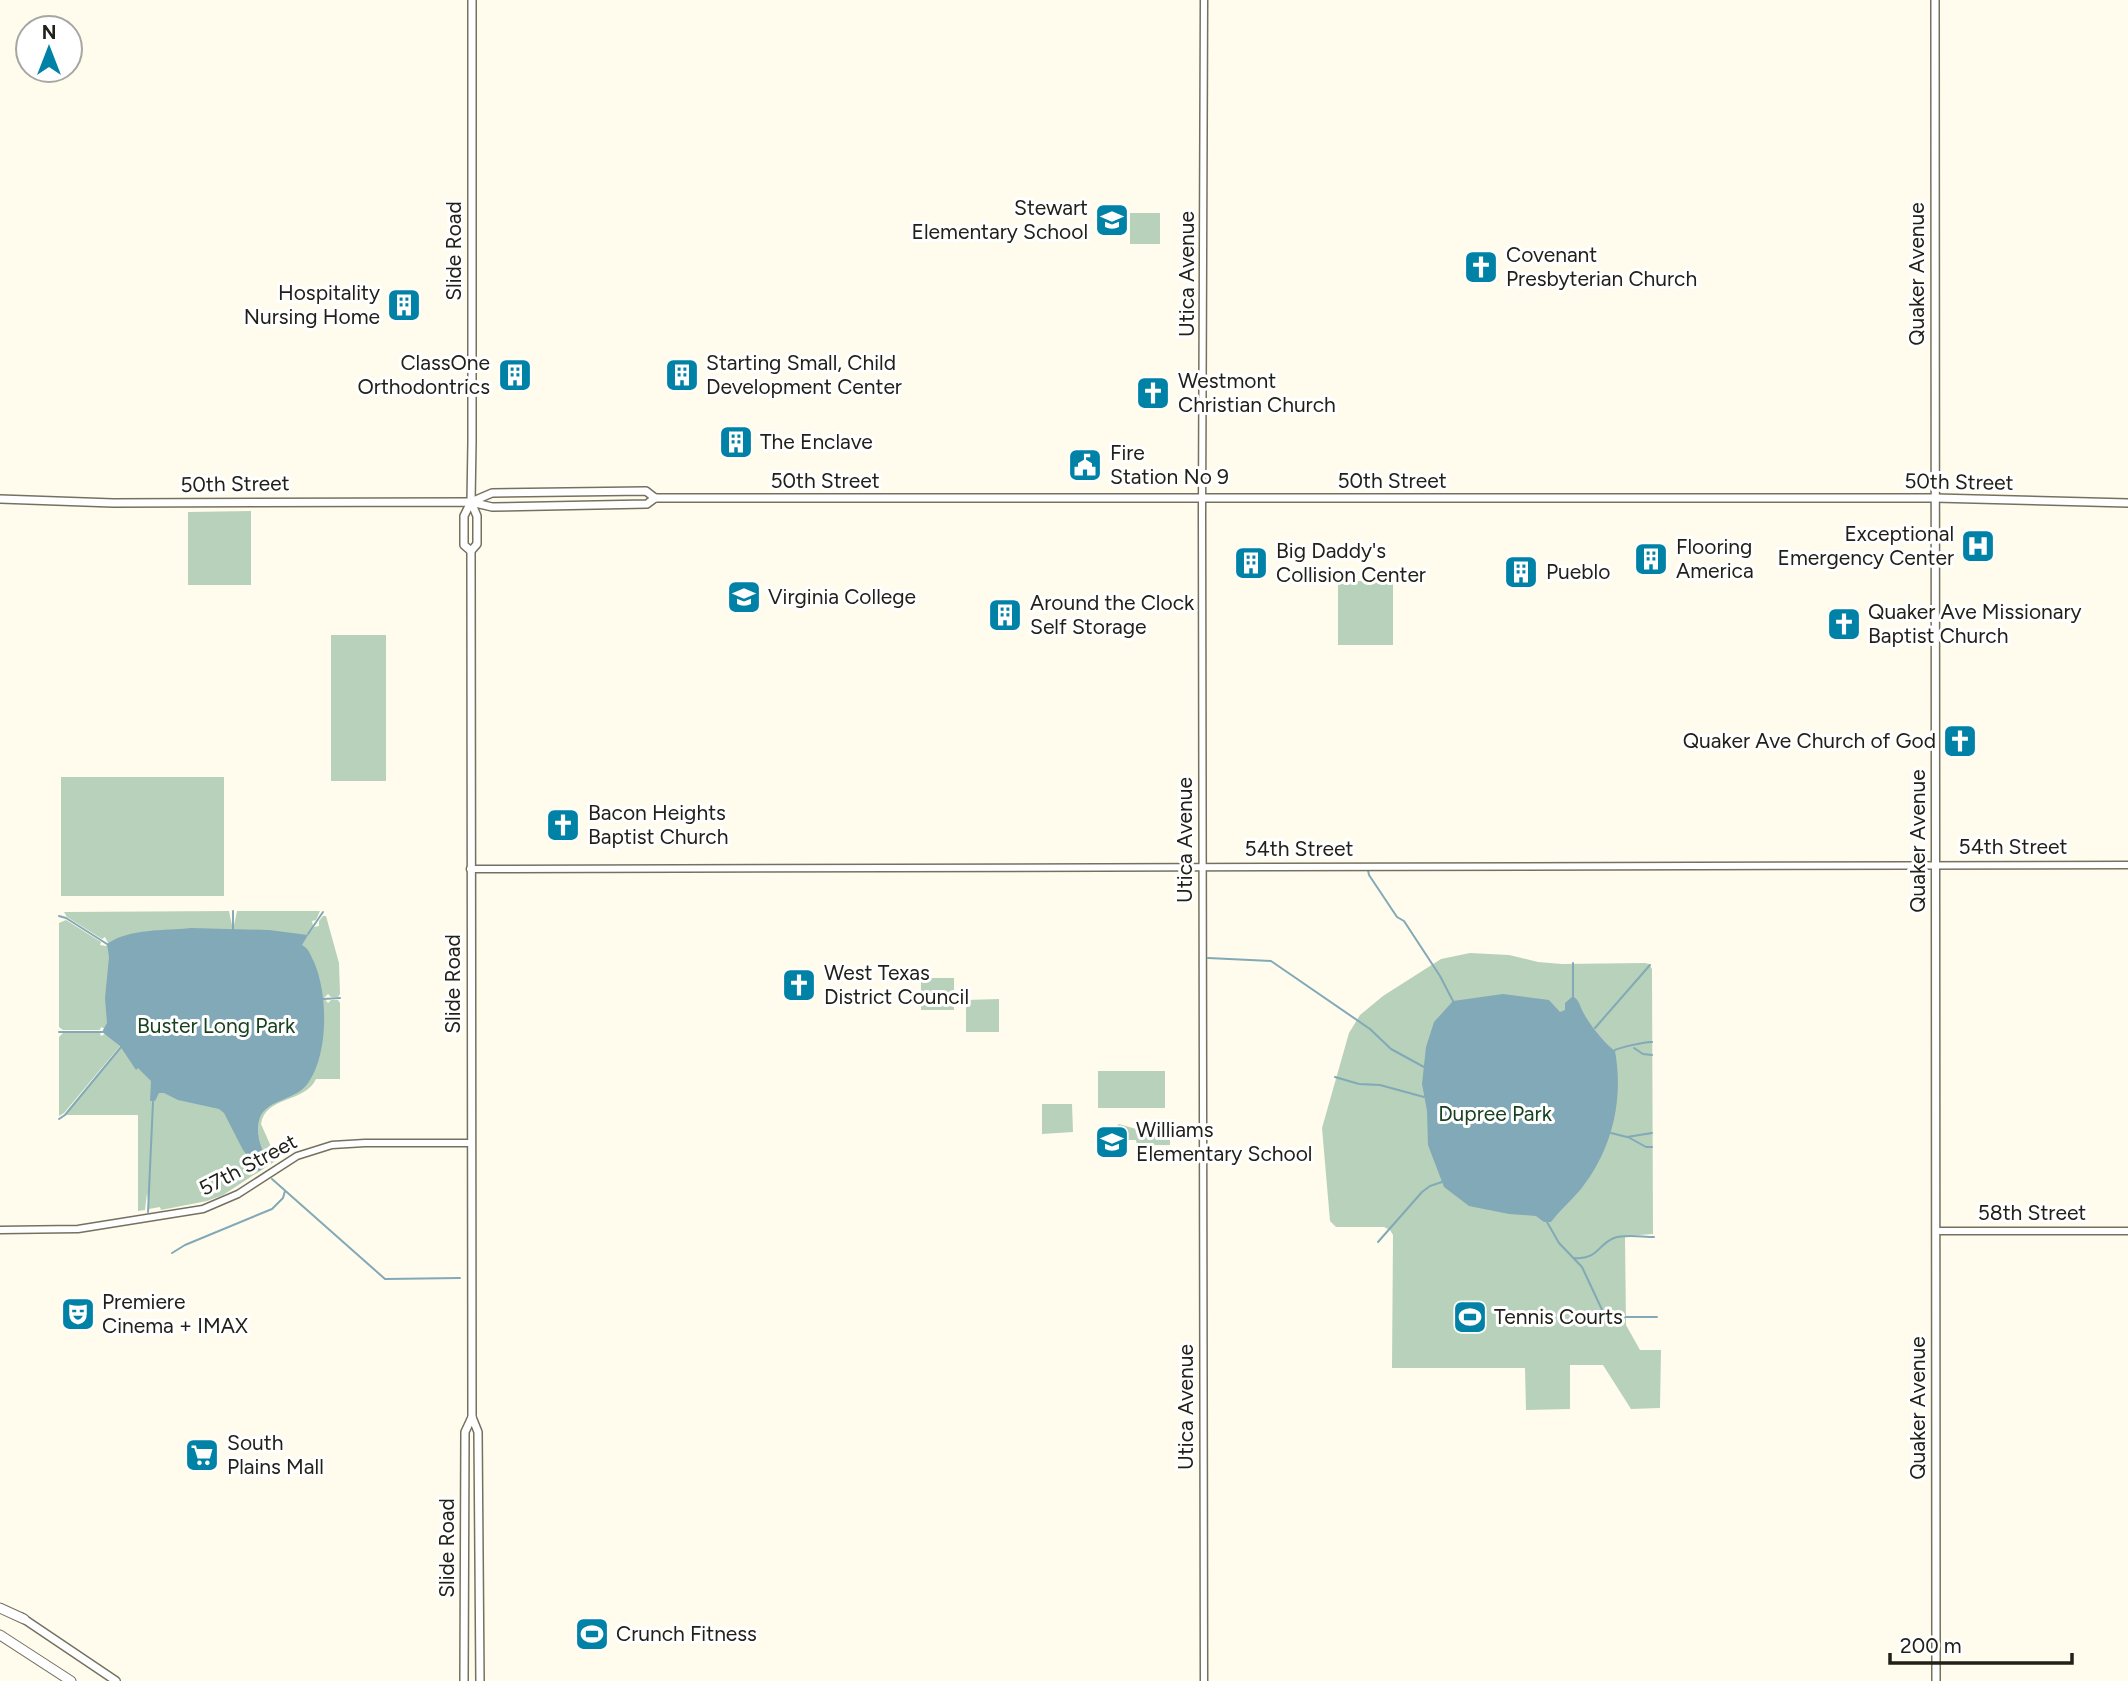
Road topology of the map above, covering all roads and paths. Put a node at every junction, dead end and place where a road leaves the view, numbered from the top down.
1 (472, 0) edge
2 (1204, 0) edge
3 (1935, 0) edge
4 (655, 498) junction
5 (1935, 498) junction
6 (0, 499) edge
7 (1204, 499) junction
8 (471, 502) junction
9 (2128, 503) edge
10 (471, 551) junction
11 (1935, 865) junction
12 (2128, 865) edge
13 (1203, 866) junction
14 (470, 869) junction
15 (471, 1143) junction
16 (0, 1230) edge
17 (1936, 1231) junction
18 (2128, 1231) edge
19 (472, 1417) junction
20 (0, 1603) edge
21 (0, 1608) edge
22 (24, 1619) junction
23 (0, 1635) edge
24 (71, 1681) edge
25 (116, 1681) edge
26 (464, 1681) edge
27 (480, 1681) edge
28 (1204, 1681) edge
29 (1936, 1681) edge

1 - 8 main road, Slide Road
2 - 7 street, Utica Avenue
3 - 5 main road, Quaker Avenue
4 - 7 main road, 50th Street
4 - 8 main road, 50th Street
4 - 8 main road, 50th Street
5 - 7 main road, 50th Street
5 - 9 main road, 50th Street
5 - 11 main road, Quaker Avenue
6 - 8 main road, 50th Street
7 - 13 street, Utica Avenue
8 - 10 main road, Slide Road
8 - 10 main road, Slide Road
10 - 14 main road, Slide Road
11 - 12 street, 54th Street
11 - 13 street, 54th Street
11 - 17 main road, Quaker Avenue
13 - 14 street, 54th Street
13 - 28 street, Utica Avenue
14 - 15 main road, Slide Road
15 - 16 street, 57th Street
15 - 19 main road, Slide Road
17 - 18 street, 58th Street
17 - 29 main road, Quaker Avenue
19 - 26 main road, Slide Road
19 - 27 main road, Slide Road
20 - 22 main road
21 - 22 highway
22 - 25 main road
23 - 24 highway

